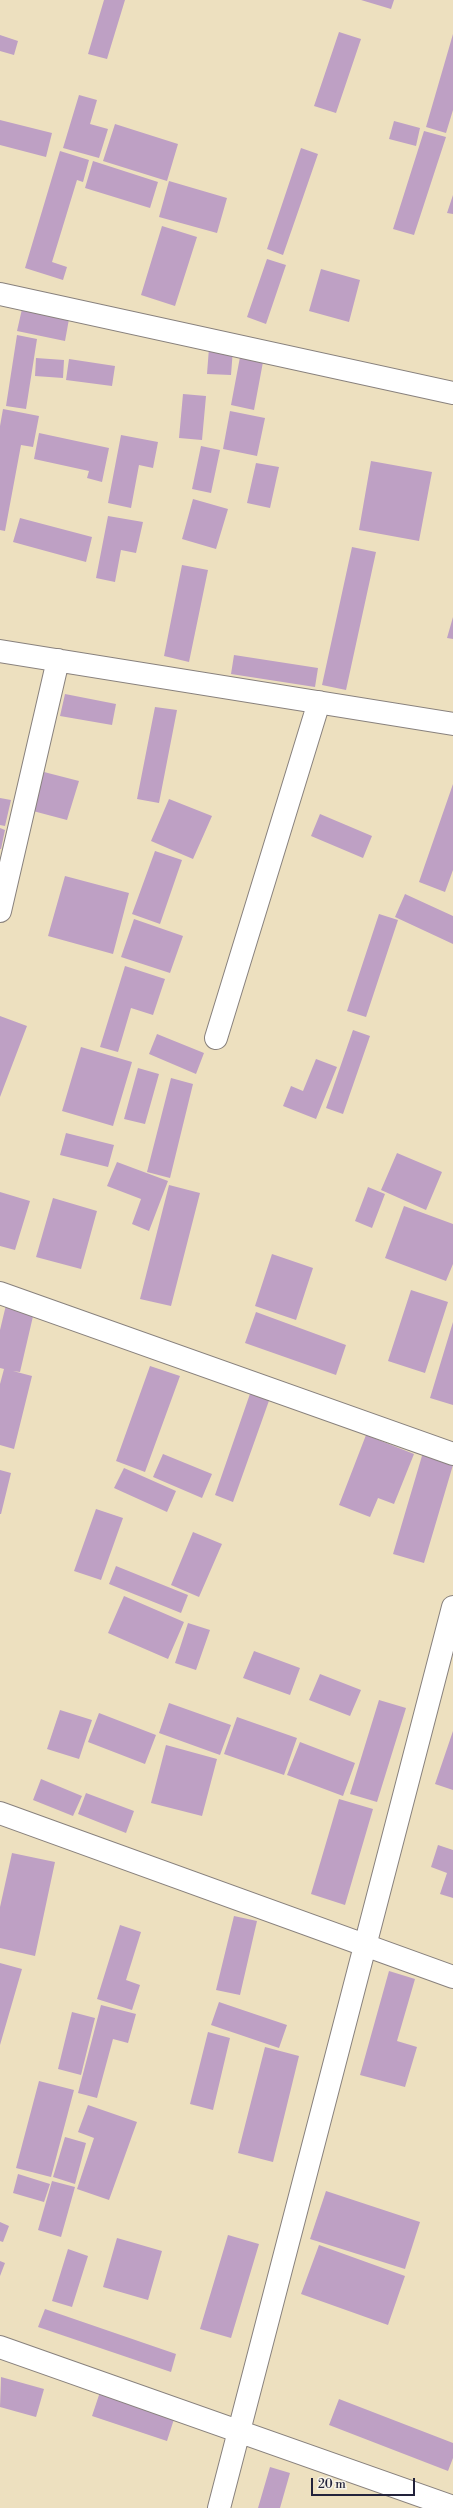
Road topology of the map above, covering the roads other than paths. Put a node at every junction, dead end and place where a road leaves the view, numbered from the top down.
1 (0, 294) edge
2 (453, 393) edge
3 (0, 651) edge
4 (58, 660) junction
5 (319, 702) junction
6 (453, 724) edge
7 (0, 911) edge
8 (216, 1038) dead end
9 (0, 1293) edge
10 (453, 1454) edge
11 (453, 1607) edge
12 (0, 1813) edge
13 (365, 1946) junction
14 (453, 1978) edge
15 (0, 2346) edge
16 (238, 2432) junction
17 (453, 2507) edge
18 (219, 2508) edge

1 - 2 street
3 - 4 street
4 - 5 street
4 - 7 street
5 - 6 street
5 - 8 street
9 - 10 street
11 - 13 street
12 - 13 street
13 - 14 street
13 - 16 street
15 - 16 street
16 - 17 street
16 - 18 street

